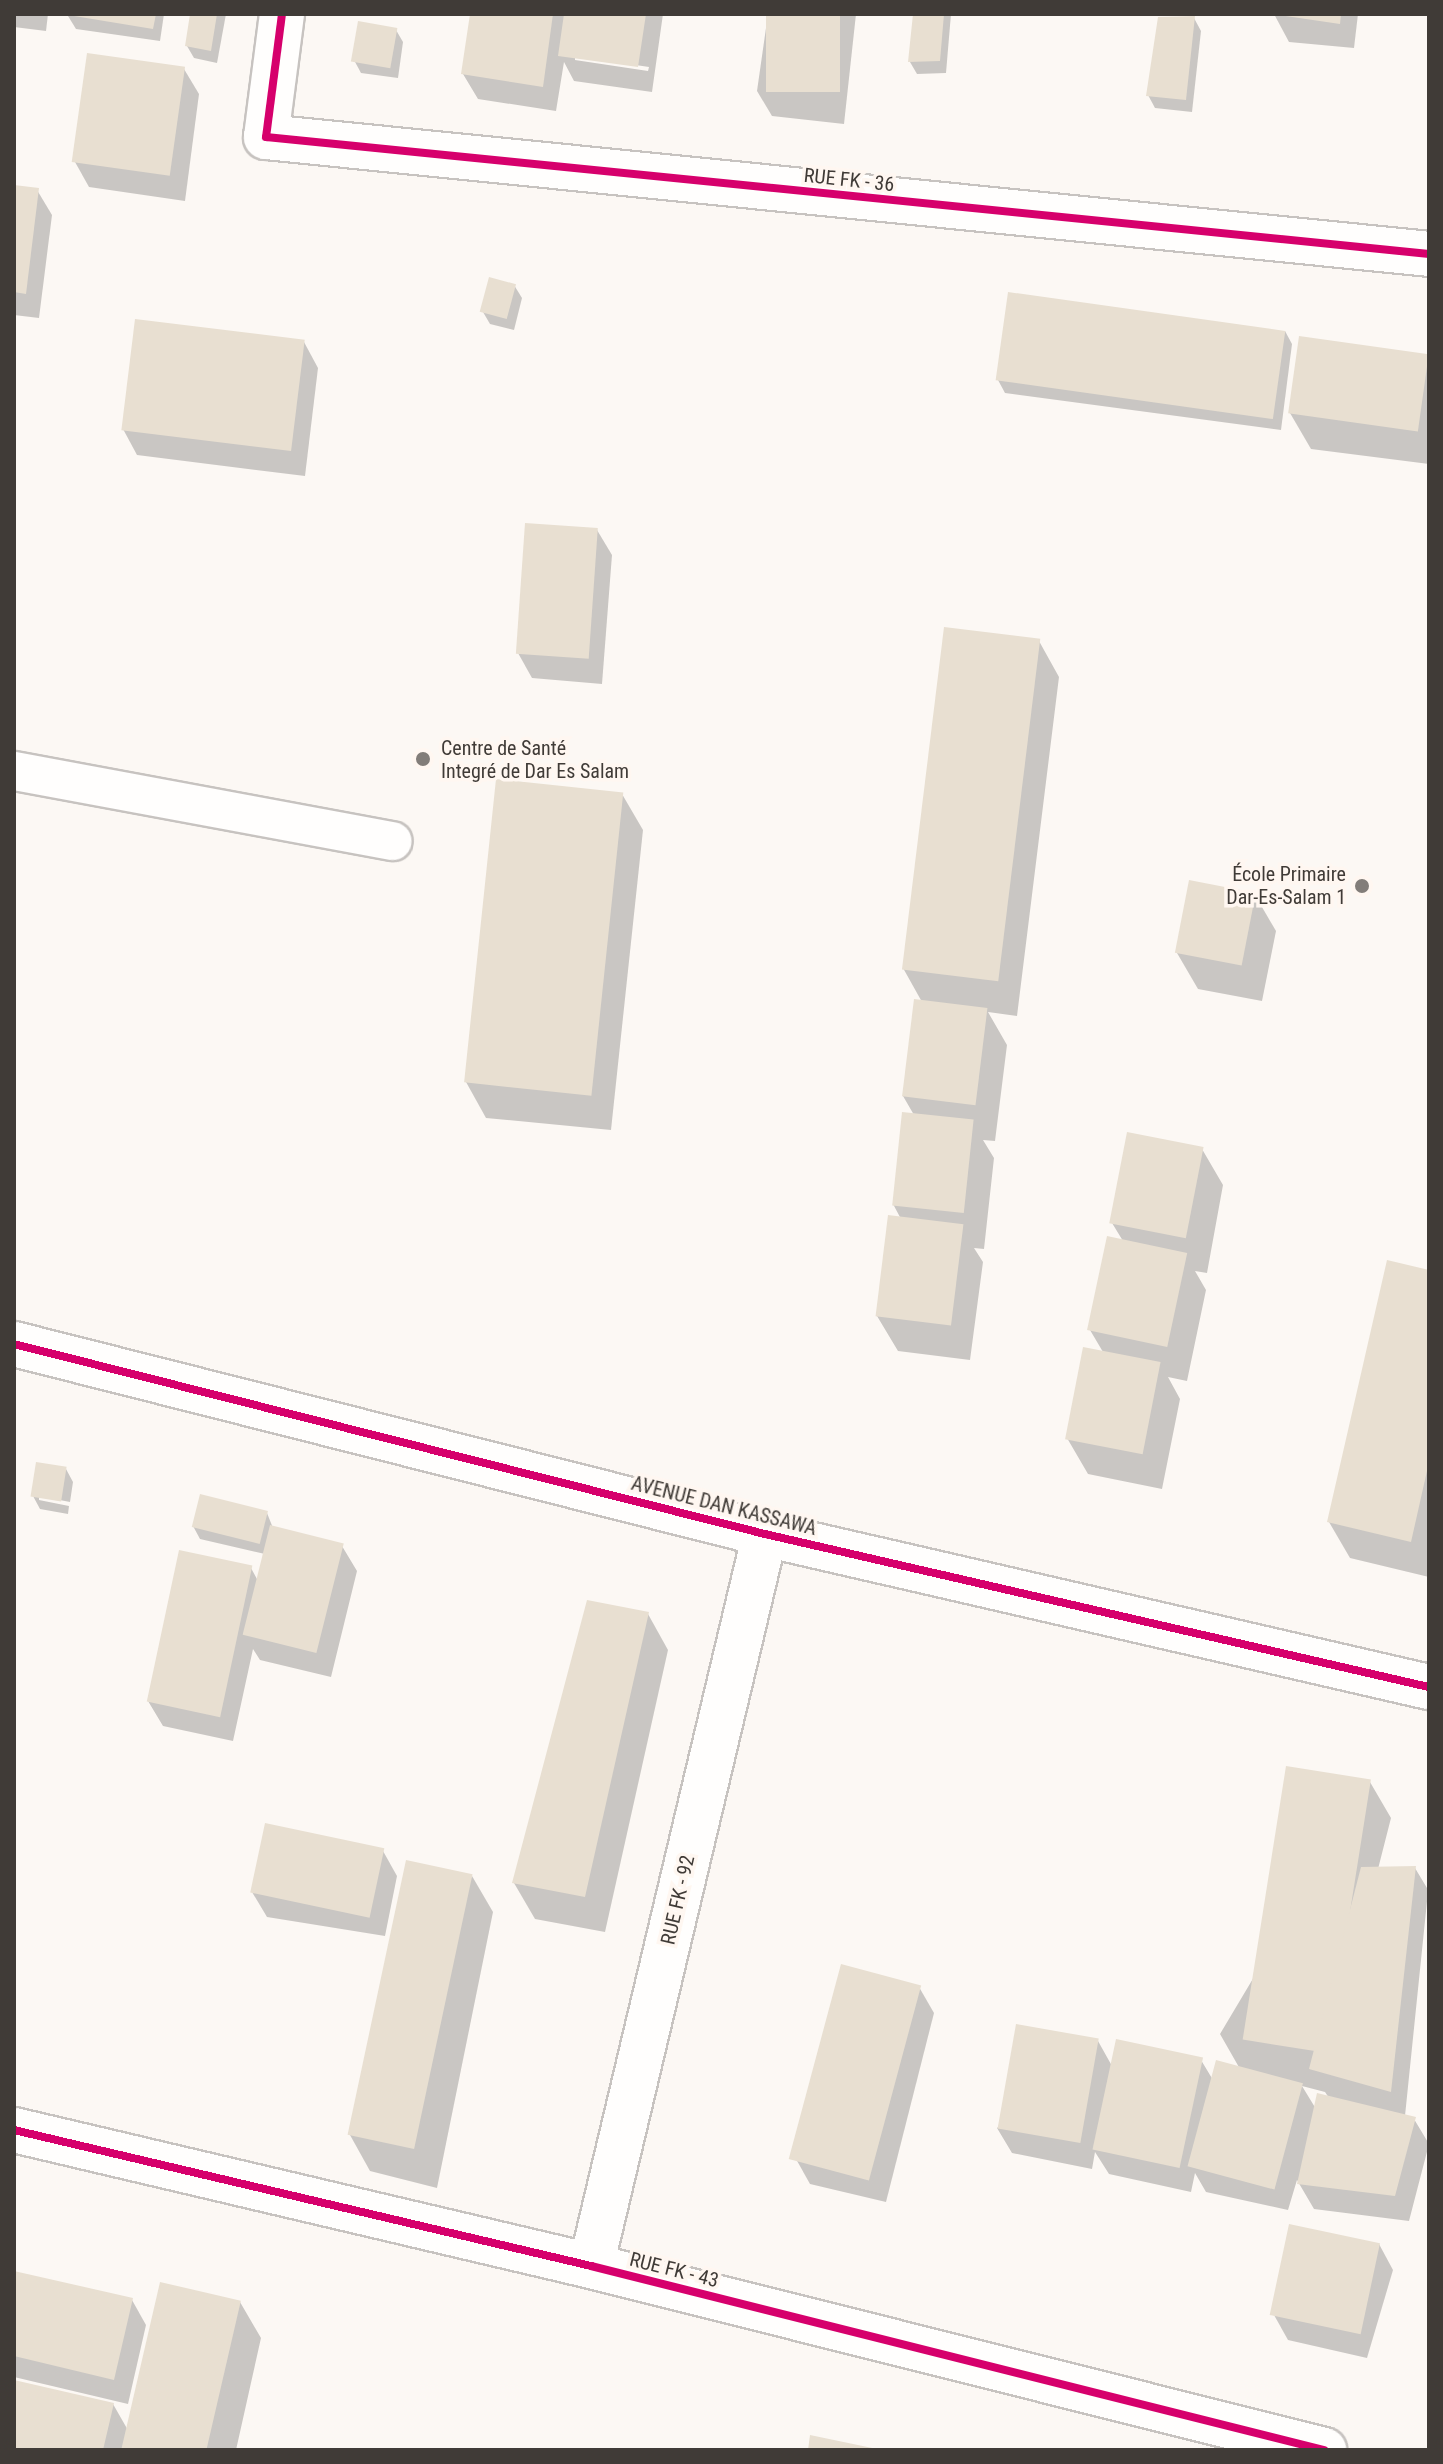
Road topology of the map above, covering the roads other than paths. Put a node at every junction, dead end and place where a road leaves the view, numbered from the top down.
1 (282, 14) edge
2 (1429, 254) edge
3 (14, 771) edge
4 (393, 841) dead end
5 (14, 1344) edge
6 (765, 1534) junction
7 (1429, 1687) edge
8 (14, 2130) edge
9 (591, 2266) junction
10 (1276, 2443) edge
11 (1324, 2450) edge

1 - 2 street, RUE FK - 36
3 - 4 lane
5 - 6 street, AVENUE DAN KASSAWA
6 - 7 street, AVENUE DAN KASSAWA
6 - 9 street, RUE FK - 92
8 - 9 street, RUE FK - 43
9 - 10 street, RUE FK - 43
10 - 11 street, RUE FK - 43

